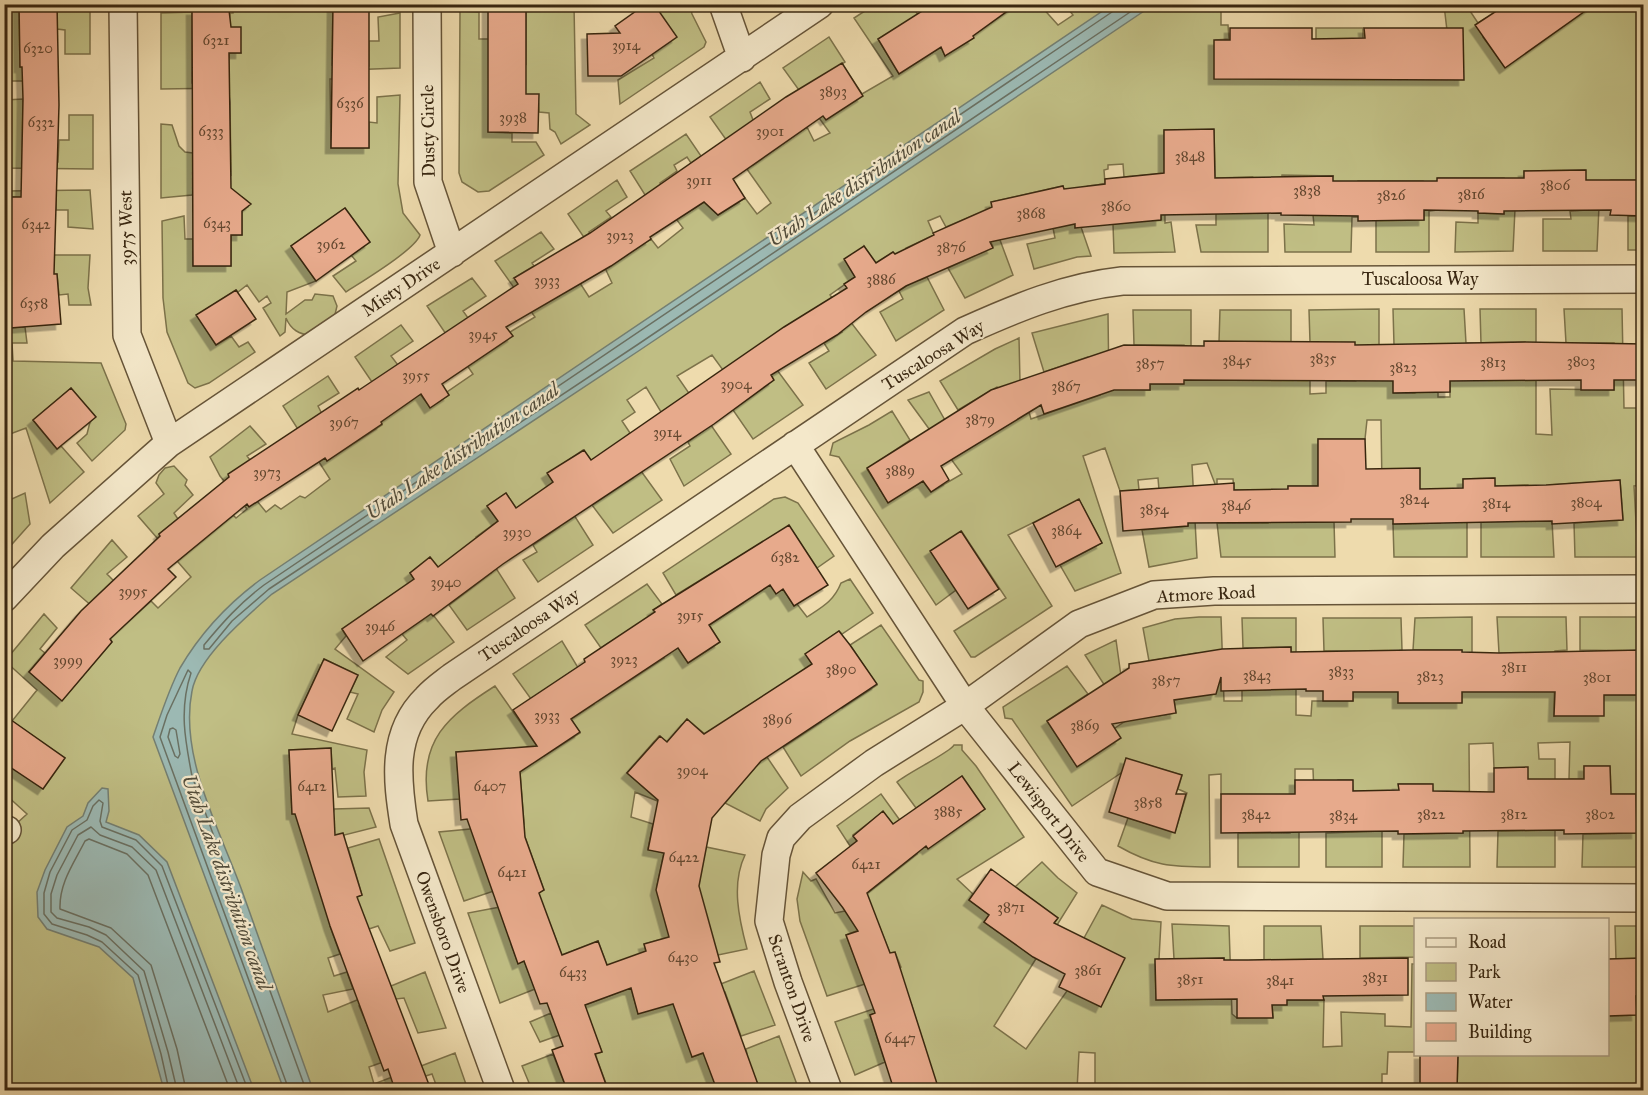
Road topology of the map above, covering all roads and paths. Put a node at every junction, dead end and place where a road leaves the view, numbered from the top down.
1 (123, 4) edge
2 (427, 4) edge
3 (723, 4) edge
4 (820, 4) edge
5 (742, 58) junction
6 (452, 253) junction
7 (1644, 279) edge
8 (169, 443) junction
9 (795, 445) junction
10 (1644, 589) edge
11 (4, 598) edge
12 (965, 706) junction
13 (397, 770) joint
14 (778, 847) joint
15 (1644, 898) edge
16 (501, 1090) edge
17 (828, 1090) edge

1 - 8 street, 3975 West
2 - 6 street, Dusty Circle
3 - 5 street
4 - 5 street, Misty Drive
5 - 6 street, Misty Drive
6 - 8 street, Misty Drive
7 - 9 street, Tuscaloosa Way
8 - 11 street, Misty Drive
9 - 12 street, Lewisport Drive
9 - 13 street, Tuscaloosa Way
10 - 12 street, Atmore Road
12 - 14 street, Atmore Road
12 - 15 street, Lewisport Drive
13 - 16 street, Owensboro Drive
14 - 17 street, Scranton Drive

